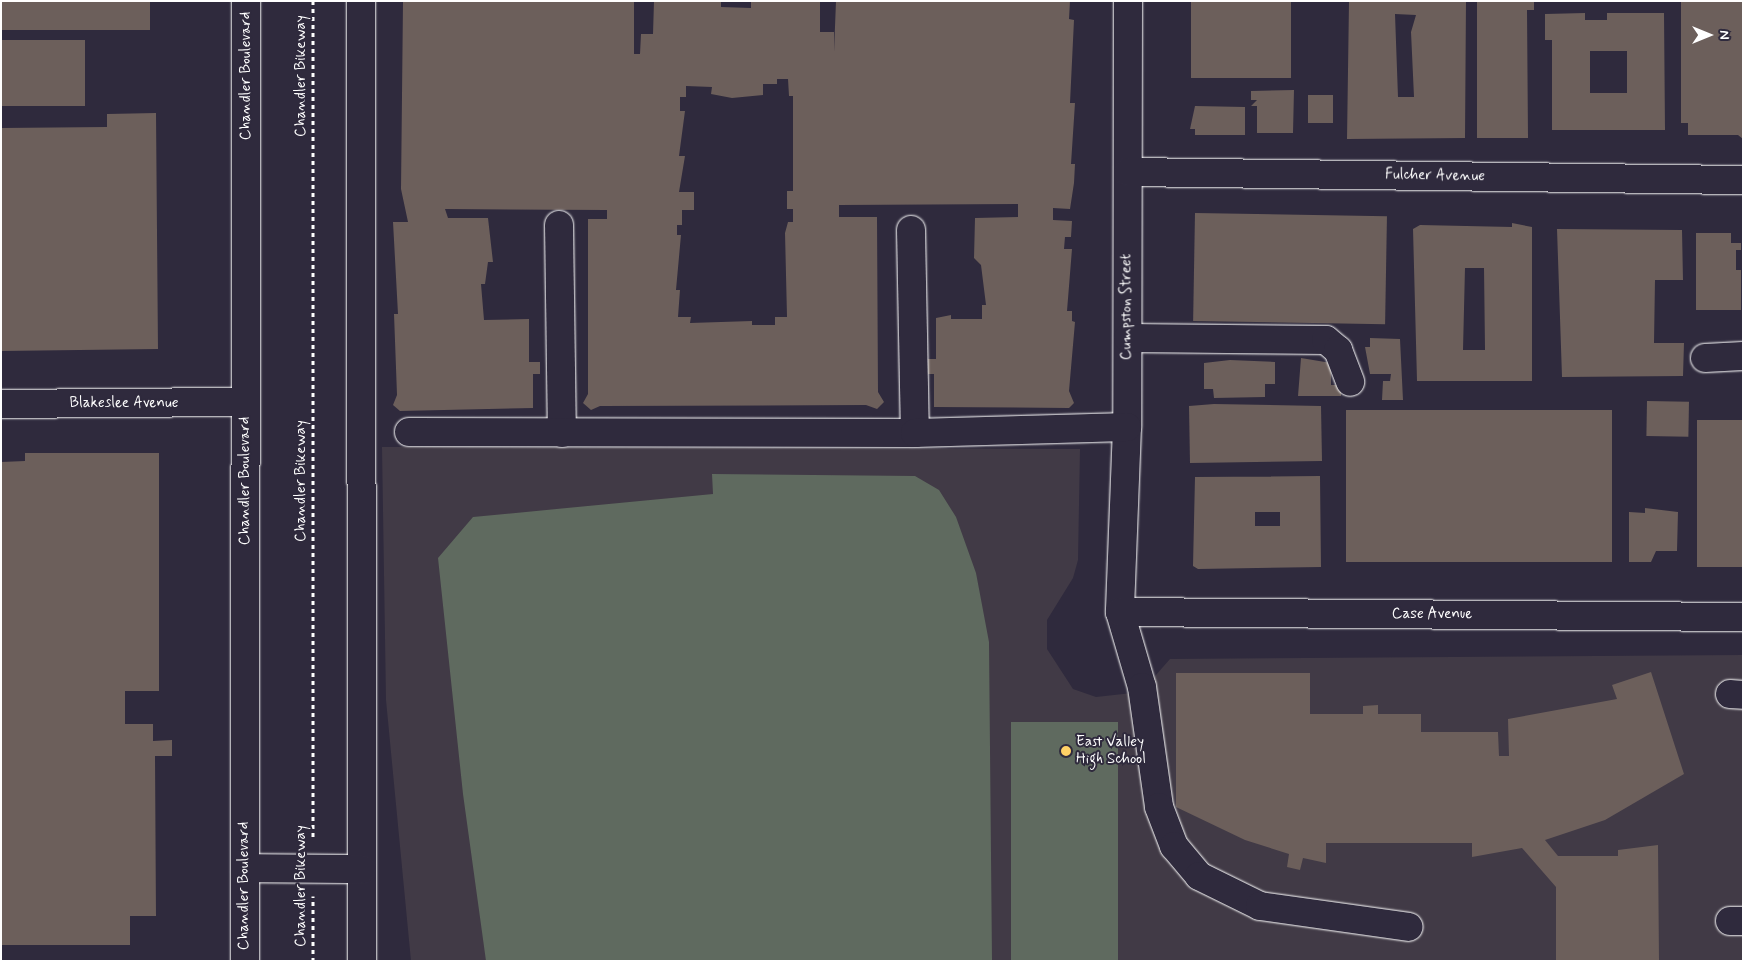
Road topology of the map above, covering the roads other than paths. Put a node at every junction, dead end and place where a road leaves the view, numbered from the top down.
1 (246, 1) edge
2 (361, 1) edge
3 (1128, 1) edge
4 (1128, 172) junction
5 (1743, 180) edge
6 (559, 225) dead end
7 (911, 230) dead end
8 (1128, 338) junction
9 (1743, 356) edge
10 (1705, 358) dead end
11 (1350, 382) dead end
12 (246, 402) junction
13 (1, 404) edge
14 (1127, 427) junction
15 (410, 432) dead end
16 (562, 433) junction
17 (915, 433) junction
18 (1120, 612) junction
19 (1743, 617) edge
20 (245, 868) junction
21 (362, 869) junction
22 (1409, 927) dead end
23 (245, 961) edge
24 (362, 961) edge

1 - 12 street, Chandler Boulevard
2 - 21 street
3 - 4 street, Cumpston Street
4 - 5 street, Fulcher Avenue
4 - 8 street, Cumpston Street
6 - 16 street
7 - 17 street
8 - 11 street
8 - 14 street, Cumpston Street
9 - 10 street
12 - 13 street, Blakeslee Avenue
12 - 20 street, Chandler Boulevard
14 - 17 street
14 - 18 street, Cumpston Street
15 - 16 street
16 - 17 street
18 - 19 street, Case Avenue
18 - 22 street, Cumpston Street
20 - 21 street
20 - 23 street, Chandler Boulevard
21 - 24 street

